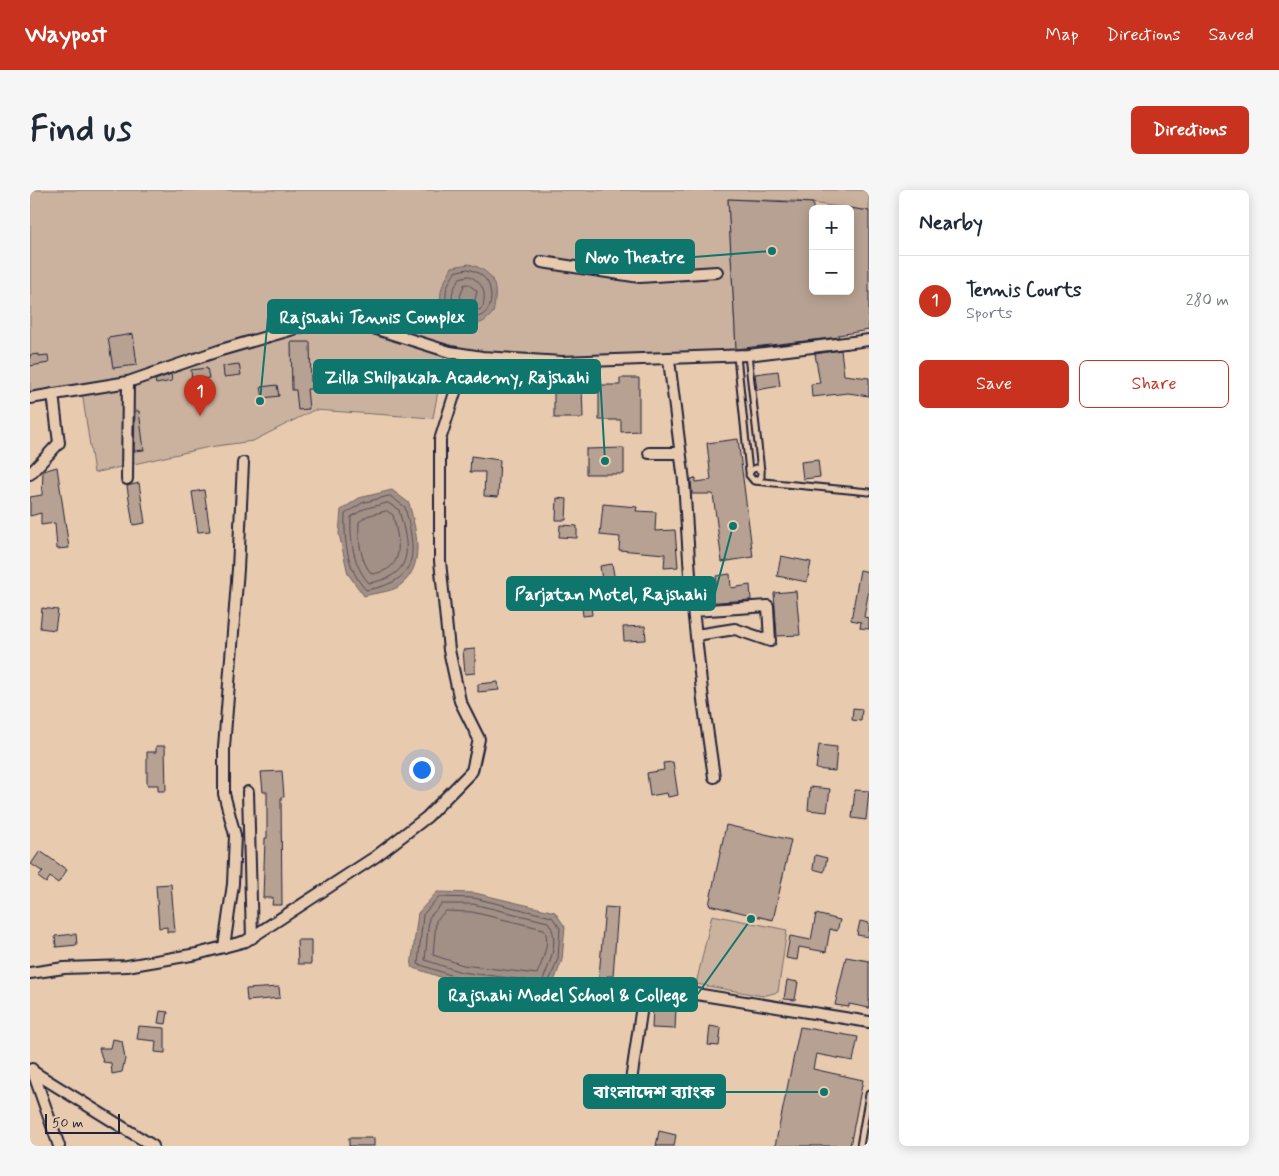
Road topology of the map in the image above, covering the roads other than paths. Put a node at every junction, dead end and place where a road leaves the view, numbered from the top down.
1 (542, 262) dead end
2 (717, 272) dead end
3 (869, 340) edge
4 (748, 355) junction
5 (737, 356) junction
6 (669, 360) junction
7 (464, 364) dead end
8 (128, 382) junction
9 (54, 394) junction
10 (30, 398) edge
11 (650, 453) dead end
12 (680, 453) junction
13 (242, 463) dead end
14 (749, 472) junction
15 (761, 472) junction
16 (30, 474) edge
17 (127, 479) dead end
18 (754, 481) junction
19 (869, 492) edge
20 (693, 611) junction
21 (696, 635) junction
22 (714, 777) dead end
23 (248, 792) dead end
24 (252, 938) junction
25 (224, 947) junction
26 (30, 973) edge
27 (612, 984) dead end
28 (644, 992) junction
29 (869, 1022) edge
30 (31, 1068) edge
31 (630, 1088) dead end
32 (869, 1094) edge
33 (59, 1146) edge
34 (153, 1146) edge
35 (860, 1146) edge

1 - 2 street
3 - 4 street
4 - 5 street
4 - 15 lane
5 - 6 street
5 - 14 lane
6 - 8 street
6 - 12 street
7 - 24 street
8 - 9 street
8 - 17 street
9 - 10 street
9 - 16 street
11 - 12 street
12 - 20 street
13 - 25 street
14 - 15 lane
14 - 18 lane
15 - 18 lane
18 - 19 lane
20 - 21 street
20 - 21 street
21 - 22 street
23 - 24 street
24 - 25 street
25 - 26 street
27 - 28 street
28 - 29 street
28 - 31 street
30 - 33 street
30 - 34 street
32 - 35 lane

